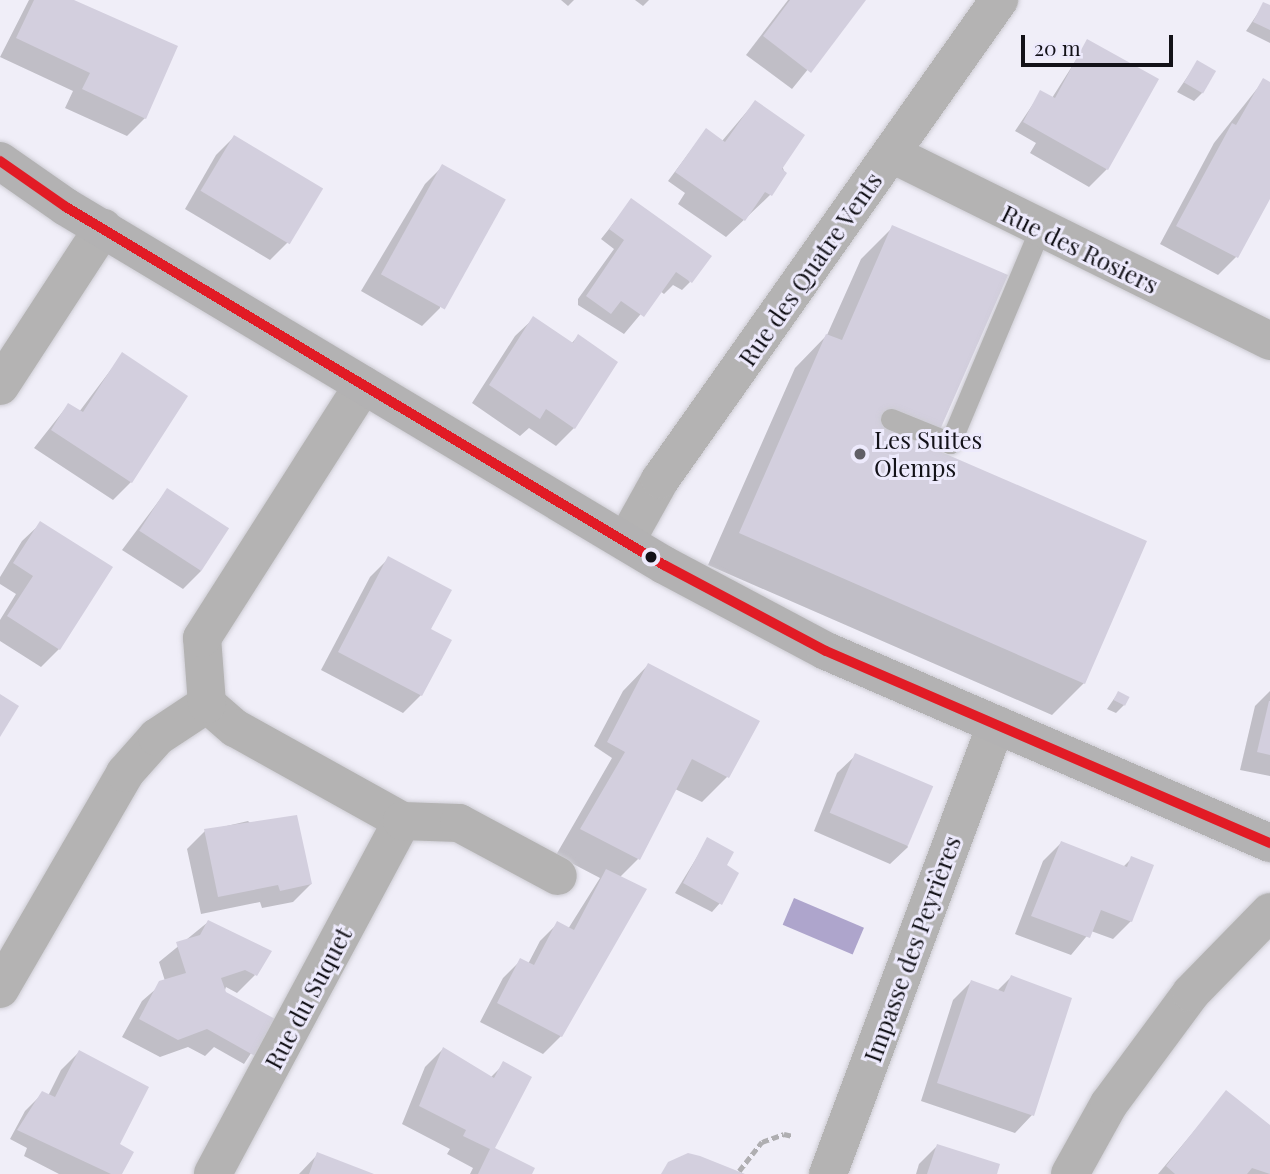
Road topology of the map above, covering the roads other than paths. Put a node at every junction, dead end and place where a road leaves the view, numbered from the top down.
1 (999, 0) edge
2 (892, 154) junction
3 (0, 161) edge
4 (103, 228) junction
5 (1040, 229) junction
6 (1270, 341) edge
7 (363, 385) junction
8 (0, 386) edge
9 (891, 418) dead end
10 (626, 541) junction
11 (208, 705) junction
12 (996, 724) junction
13 (402, 821) junction
14 (1270, 843) edge
15 (558, 876) dead end
16 (1270, 912) edge
17 (0, 989) edge
18 (833, 1161) edge
19 (214, 1174) edge
20 (1070, 1174) edge

1 - 2 street, Rue des Quatre Vents
2 - 5 street, Rue des Rosiers
2 - 10 street, Rue des Quatre Vents
3 - 4 street
4 - 7 street
4 - 8 street
5 - 6 street, Rue des Rosiers
5 - 9 lane
7 - 10 street
7 - 11 street
10 - 12 street
11 - 13 street
11 - 17 street
12 - 14 street
12 - 18 street, Impasse des Peyrières
13 - 15 street
13 - 19 street, Rue du Suquet
16 - 20 street

